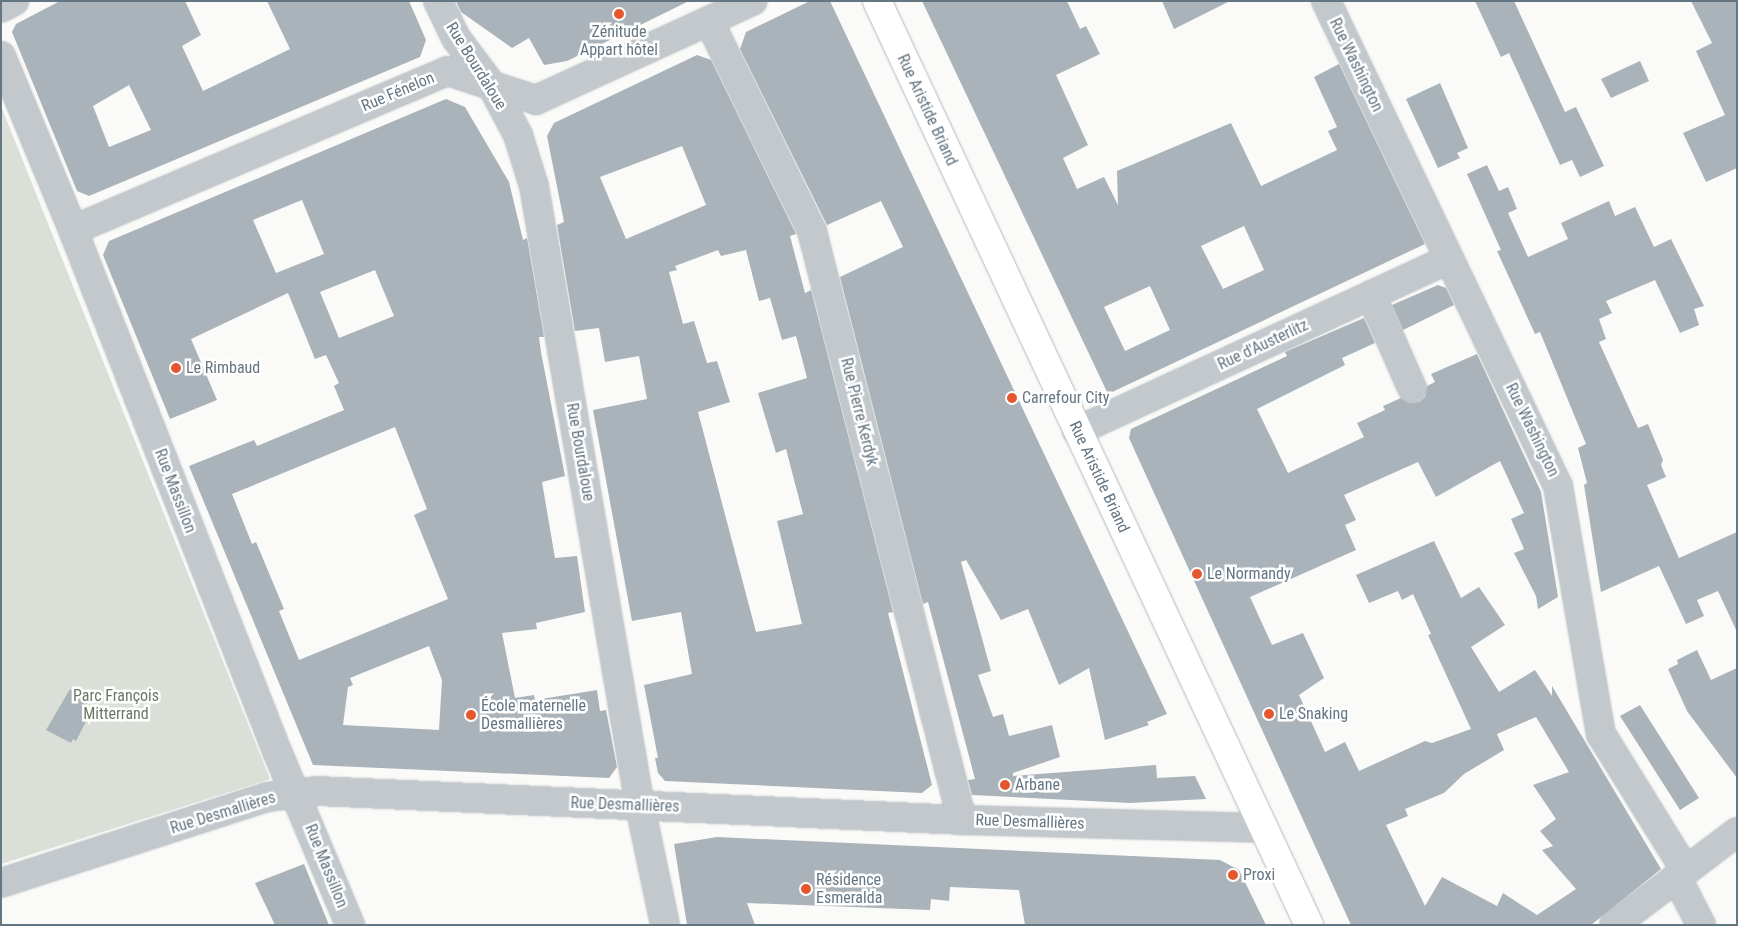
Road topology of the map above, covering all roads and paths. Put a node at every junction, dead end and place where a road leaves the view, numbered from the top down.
1 (14, 1) edge
2 (438, 1) edge
3 (752, 1) edge
4 (876, 1) edge
5 (1326, 1) edge
6 (1, 8) edge
7 (709, 21) junction
8 (1, 56) edge
9 (492, 86) junction
10 (73, 230) junction
11 (1450, 259) junction
12 (1371, 295) junction
13 (1412, 388) dead end
14 (1077, 431) junction
15 (295, 793) junction
16 (640, 806) junction
17 (962, 820) junction
18 (1263, 828) junction
19 (1737, 832) edge
20 (1681, 874) junction
21 (1, 883) edge
22 (350, 925) edge
23 (665, 925) edge
24 (1309, 925) edge
25 (1614, 925) edge
26 (1701, 925) edge

1 - 6 street
2 - 9 street, Rue Bourdaloue
3 - 7 street, Rue Fénelon
4 - 14 main road, Rue Aristide Briand
5 - 11 street, Rue Washington
7 - 9 street, Rue Fénelon
7 - 17 street, Rue Pierre Kerdyk
8 - 10 street, Rue Massillon
9 - 10 street, Rue Fénelon
9 - 16 street, Rue Bourdaloue
10 - 15 street, Rue Massillon
11 - 12 street, Rue d'Austerlitz
11 - 20 street, Rue Washington
12 - 13 street
12 - 14 street, Rue d'Austerlitz
14 - 18 main road, Rue Aristide Briand
15 - 16 street, Rue Desmallières
15 - 21 street, Rue Desmallières
15 - 22 street, Rue Massillon
16 - 17 street, Rue Desmallières
16 - 23 street, Rue Bourdaloue
17 - 18 street, Rue Desmallières
18 - 24 main road, Rue Aristide Briand
19 - 20 street
20 - 25 street
20 - 26 street, Rue Washington

